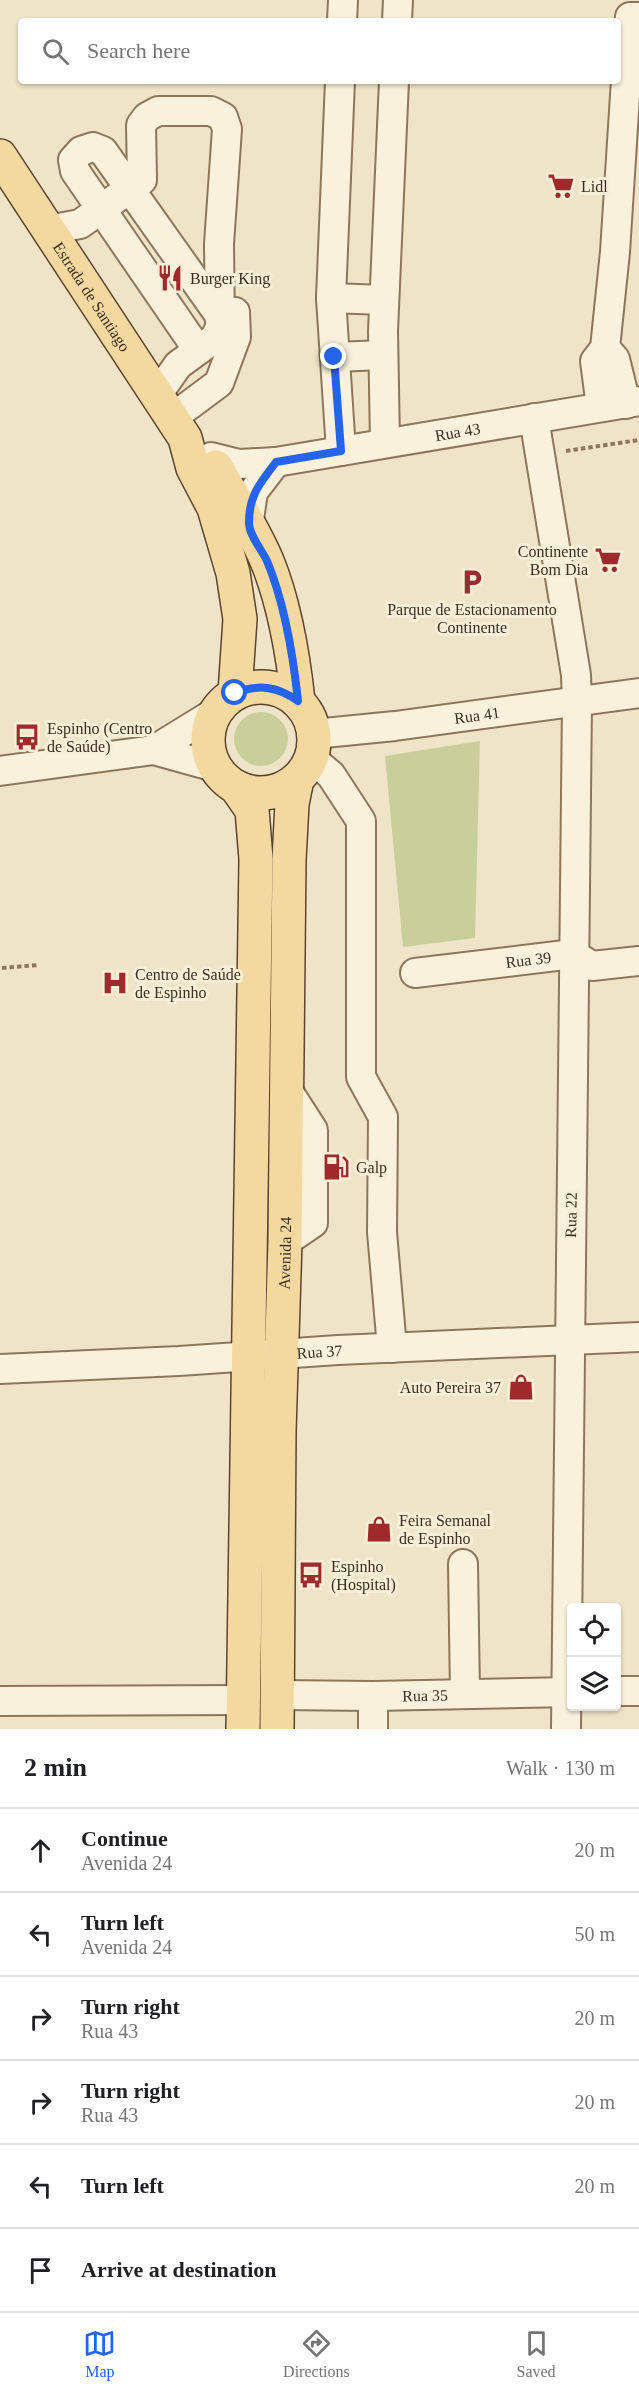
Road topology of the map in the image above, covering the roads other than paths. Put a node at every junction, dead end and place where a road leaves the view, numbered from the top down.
1 (343, 0) edge
2 (398, 0) edge
3 (639, 17) edge
4 (342, 18) edge
5 (397, 18) edge
6 (340, 84) edge
7 (394, 84) edge
8 (0, 156) edge
9 (130, 189) junction
10 (101, 209) junction
11 (48, 230) junction
12 (234, 236) dead end
13 (331, 298) junction
14 (384, 300) junction
15 (220, 316) junction
16 (198, 350) junction
17 (382, 356) junction
18 (334, 357) junction
19 (622, 404) edge
20 (172, 417) junction
21 (534, 418) junction
22 (385, 443) junction
23 (341, 451) junction
24 (211, 457) junction
25 (276, 462) junction
26 (248, 526) junction
27 (233, 573) joint
28 (639, 693) edge
29 (298, 701) junction
30 (577, 702) junction
31 (225, 703) junction
32 (154, 750) junction
33 (307, 757) junction
34 (0, 771) edge
35 (225, 777) junction
36 (583, 960) junction
37 (639, 961) edge
38 (415, 973) dead end
39 (639, 1337) edge
40 (570, 1340) junction
41 (392, 1348) junction
42 (281, 1353) junction
43 (248, 1356) junction
44 (0, 1369) edge
45 (464, 1564) dead end
46 (569, 1657) edge
47 (639, 1690) edge
48 (621, 1691) edge
49 (567, 1692) edge
50 (465, 1694) junction
51 (278, 1695) junction
52 (373, 1696) junction
53 (0, 1701) edge
54 (567, 1711) edge
55 (243, 1714) edge
56 (277, 1729) edge
57 (373, 1729) edge
58 (566, 1729) edge

1 - 4 street
2 - 5 street
3 - 19 street
6 - 13 street
7 - 14 street
8 - 11 main road, Estrada de Santiago
9 - 10 street
9 - 10 street
9 - 15 street
9 - 15 street
10 - 11 street
10 - 16 street
11 - 20 main road, Estrada de Santiago
12 - 20 street
13 - 14 street
13 - 18 street
14 - 17 street
15 - 16 street
16 - 20 street
17 - 18 street
17 - 22 street
18 - 23 street
19 - 21 street, Rua 43
20 - 24 main road, Estrada de Santiago
20 - 27 main road, Estrada de Santiago
21 - 22 street, Rua 43
21 - 30 street, Rua 22
22 - 23 street, Rua 43
23 - 25 street, Rua 43
24 - 25 street, Rua 43
24 - 26 main road
25 - 26 street
26 - 29 main road
27 - 31 main road, Avenida 24
28 - 30 street, Rua 41
29 - 31 main road
29 - 33 main road
30 - 33 street, Rua 41
30 - 36 street, Rua 22
31 - 32 street
31 - 35 main road, Avenida 24
32 - 34 street
32 - 35 street
33 - 35 main road
33 - 41 street
33 - 42 main road, Avenida 24
35 - 43 main road, Avenida 24
36 - 37 street, Rua 39
36 - 38 street, Rua 39
36 - 40 street, Rua 22
39 - 40 street, Rua 37
40 - 41 street, Rua 37
40 - 46 street, Rua 22
41 - 42 street, Rua 37
42 - 43 street, Rua 37
42 - 51 main road, Avenida 24
43 - 44 street, Rua 37
43 - 55 main road, Avenida 24
45 - 50 street
47 - 48 street
49 - 50 street, Rua 35
50 - 52 street, Rua 35
51 - 52 street, Rua 35
51 - 56 main road, Avenida 24
52 - 57 street
53 - 55 street
54 - 58 street, Rua 22

